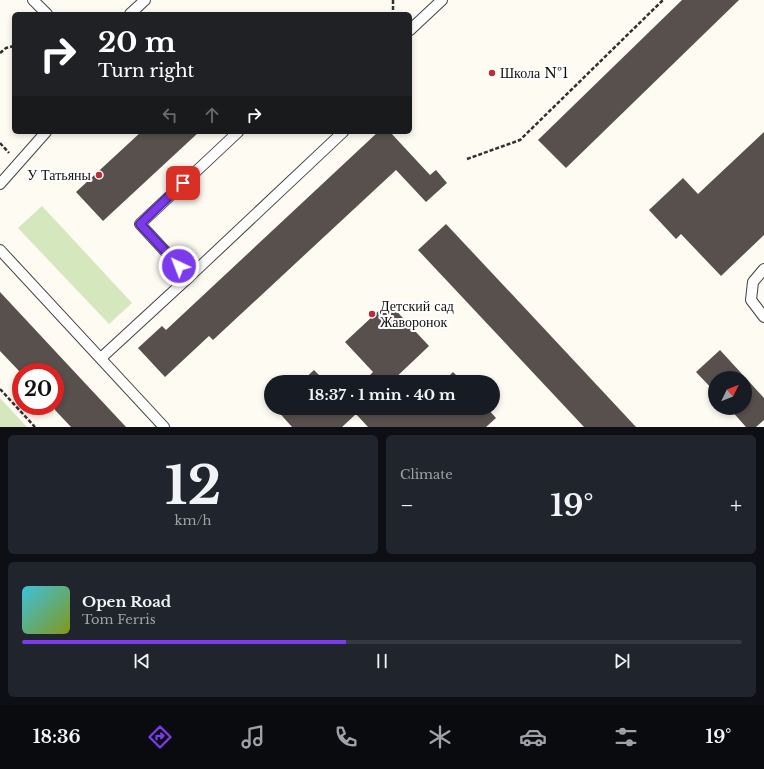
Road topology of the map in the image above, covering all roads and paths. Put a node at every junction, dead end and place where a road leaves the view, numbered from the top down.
1 (33, 0) edge
2 (146, 0) edge
3 (393, 0) edge
4 (442, 0) edge
5 (663, 0) edge
6 (45, 12) edge
7 (132, 12) edge
8 (393, 12) edge
9 (412, 28) edge
10 (12, 46) edge
11 (0, 53) edge
12 (44, 134) edge
13 (236, 134) edge
14 (341, 134) edge
15 (467, 159) dead end
16 (0, 184) edge
17 (0, 250) edge
18 (764, 269) edge
19 (189, 277) junction
20 (764, 317) edge
21 (100, 358) junction
22 (0, 389) edge
23 (35, 427) edge
24 (164, 427) edge

1 - 6 lane
2 - 7 lane
3 - 8 path
4 - 9 lane
5 - 15 path
10 - 11 path
12 - 16 lane
13 - 19 lane
14 - 19 lane
17 - 21 lane
18 - 20 lane
19 - 21 lane
21 - 24 lane
22 - 23 path

